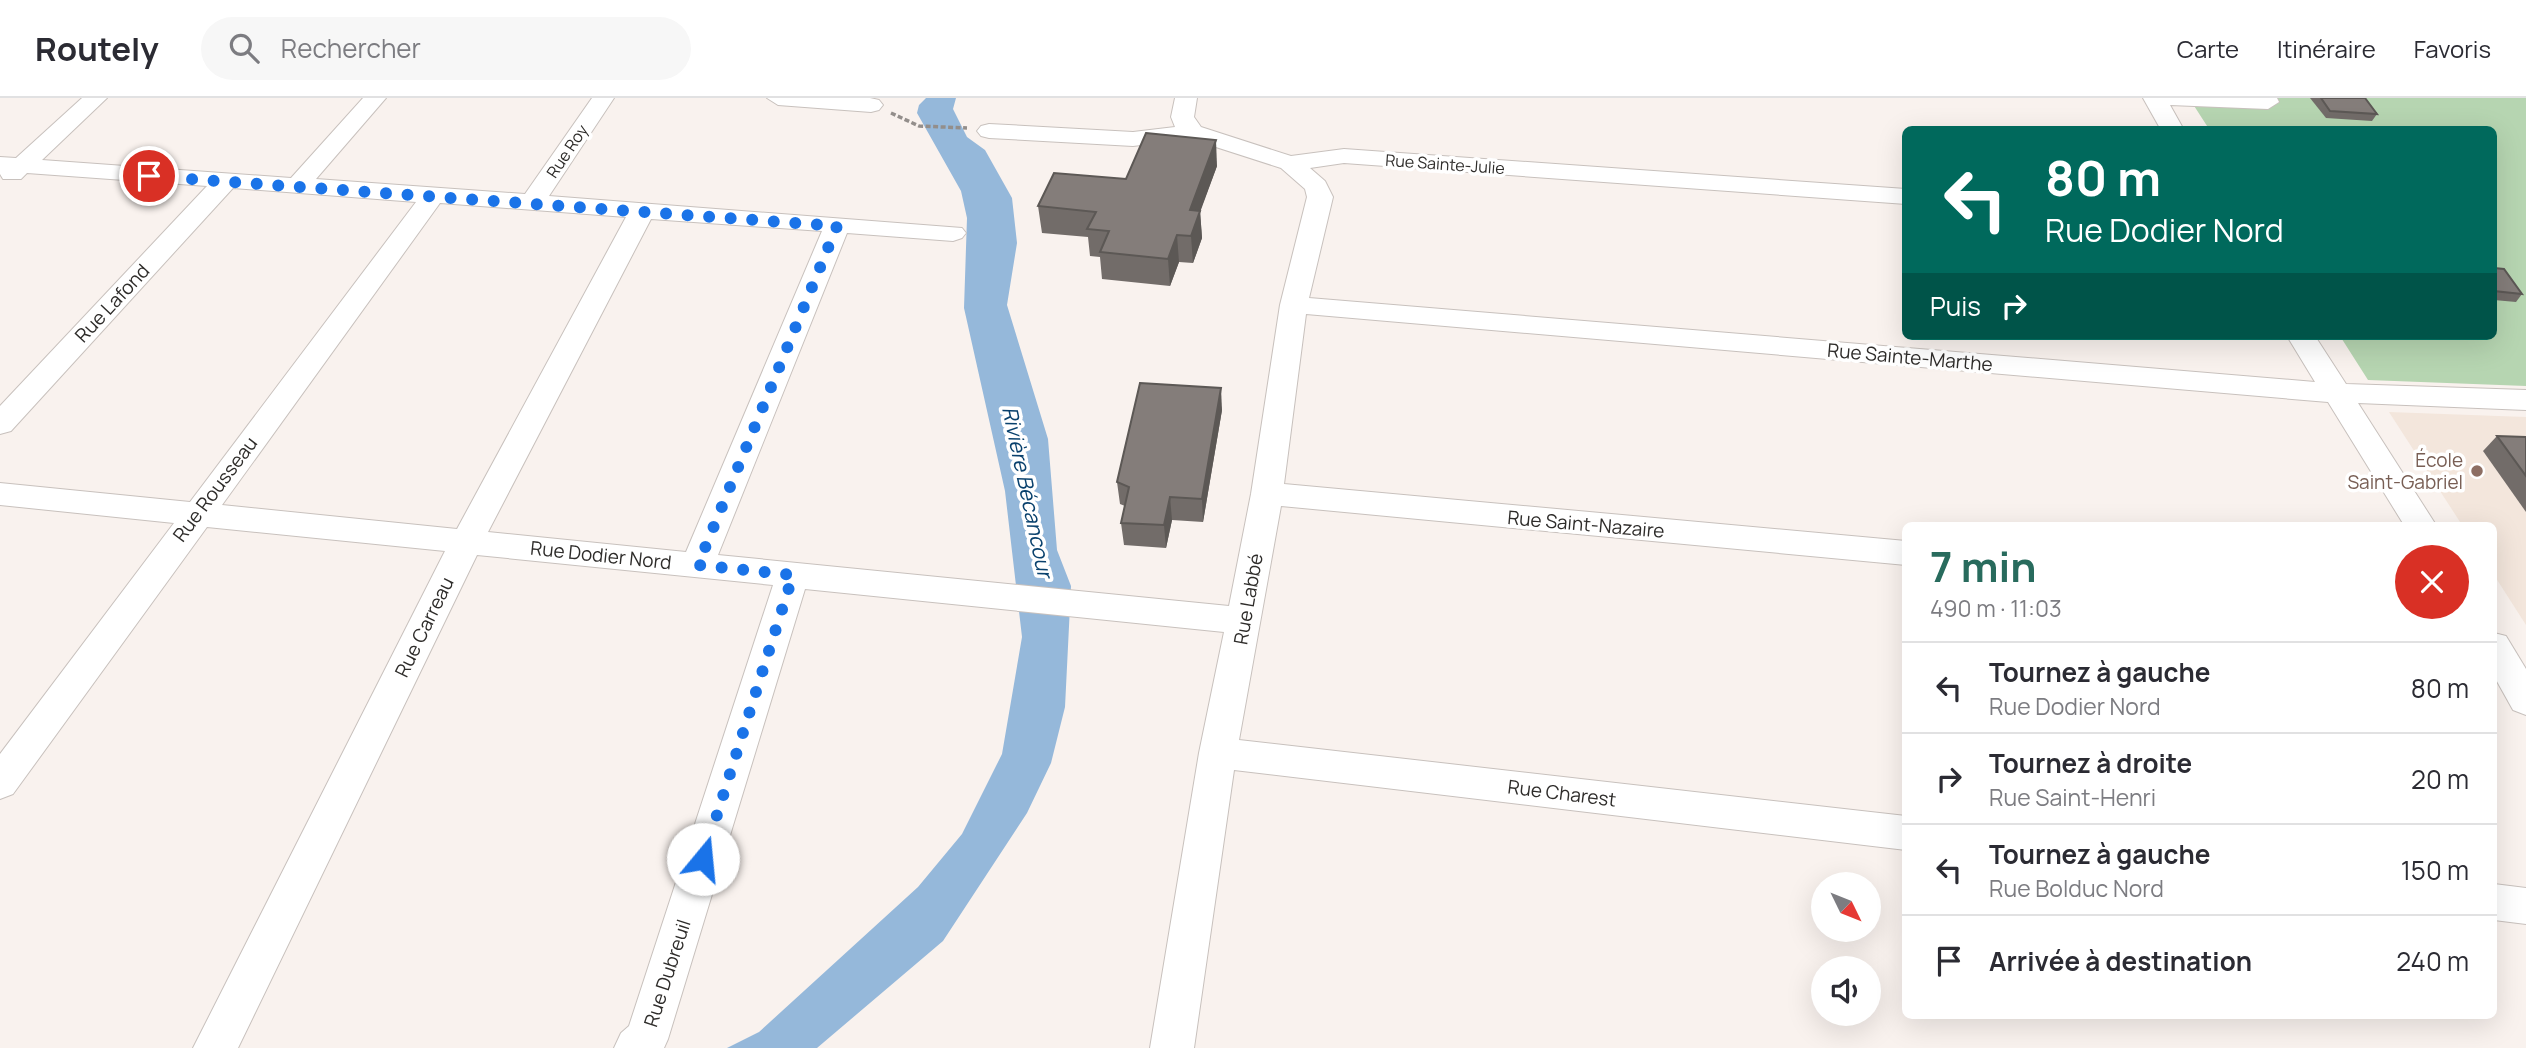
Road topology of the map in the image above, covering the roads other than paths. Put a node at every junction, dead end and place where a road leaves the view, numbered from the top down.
1 (96, 98) edge
2 (375, 98) edge
3 (603, 98) edge
4 (778, 98) edge
5 (1186, 98) edge
6 (2154, 98) edge
7 (2167, 98) edge
8 (2268, 102) dead end
9 (871, 105) dead end
10 (2171, 126) edge
11 (984, 130) road end
12 (1193, 132) junction
13 (1290, 163) junction
14 (11, 164) edge
15 (225, 182) junction
16 (0, 185) edge
17 (297, 186) junction
18 (433, 196) junction
19 (1902, 197) edge
20 (531, 204) junction
21 (642, 211) junction
22 (837, 226) junction
23 (953, 233) dead end
24 (1294, 305) junction
25 (2304, 340) edge
26 (2337, 393) junction
27 (2526, 400) edge
28 (0, 424) edge
29 (0, 494) edge
30 (1267, 494) junction
31 (197, 514) junction
32 (2418, 522) edge
33 (467, 541) junction
34 (1902, 553) edge
35 (698, 565) junction
36 (793, 575) junction
37 (1244, 621) junction
38 (2497, 651) edge
39 (2526, 699) edge
40 (1219, 753) junction
41 (0, 783) edge
42 (1902, 833) edge
43 (2497, 902) edge
44 (2526, 906) edge
45 (215, 1048) edge
46 (636, 1048) edge
47 (1172, 1048) edge

1 - 14 street
2 - 17 street
3 - 20 street, Rue Roy
4 - 9 street
5 - 12 street
6 - 10 street
7 - 8 street
11 - 12 street, Rue Sainte-Julie
12 - 13 street, Rue Sainte-Julie
13 - 19 street, Rue Sainte-Julie
13 - 24 street, Rue Labbé
14 - 15 street
14 - 16 street
15 - 17 street
15 - 28 street, Rue Lafond
17 - 18 street
18 - 20 street
18 - 31 street, Rue Rousseau
20 - 21 street
21 - 22 street
21 - 33 street, Rue Carreau
22 - 23 street
22 - 35 street
24 - 26 street, Rue Sainte-Marthe
24 - 30 street, Rue Labbé
25 - 26 street
26 - 27 street, Rue Sainte-Marthe
26 - 32 street
29 - 31 street, Rue Dodier Nord
30 - 34 street, Rue Saint-Nazaire
30 - 37 street, Rue Labbé
31 - 33 street, Rue Dodier Nord
31 - 41 street, Rue Rousseau
33 - 35 street, Rue Dodier Nord
33 - 45 street, Rue Carreau
35 - 36 street, Rue Dodier Nord
36 - 37 street, Rue Dodier Nord
36 - 46 street, Rue Dubreuil
37 - 40 street, Rue Labbé
38 - 39 street
40 - 42 street, Rue Charest
40 - 47 street, Rue Labbé
43 - 44 street

